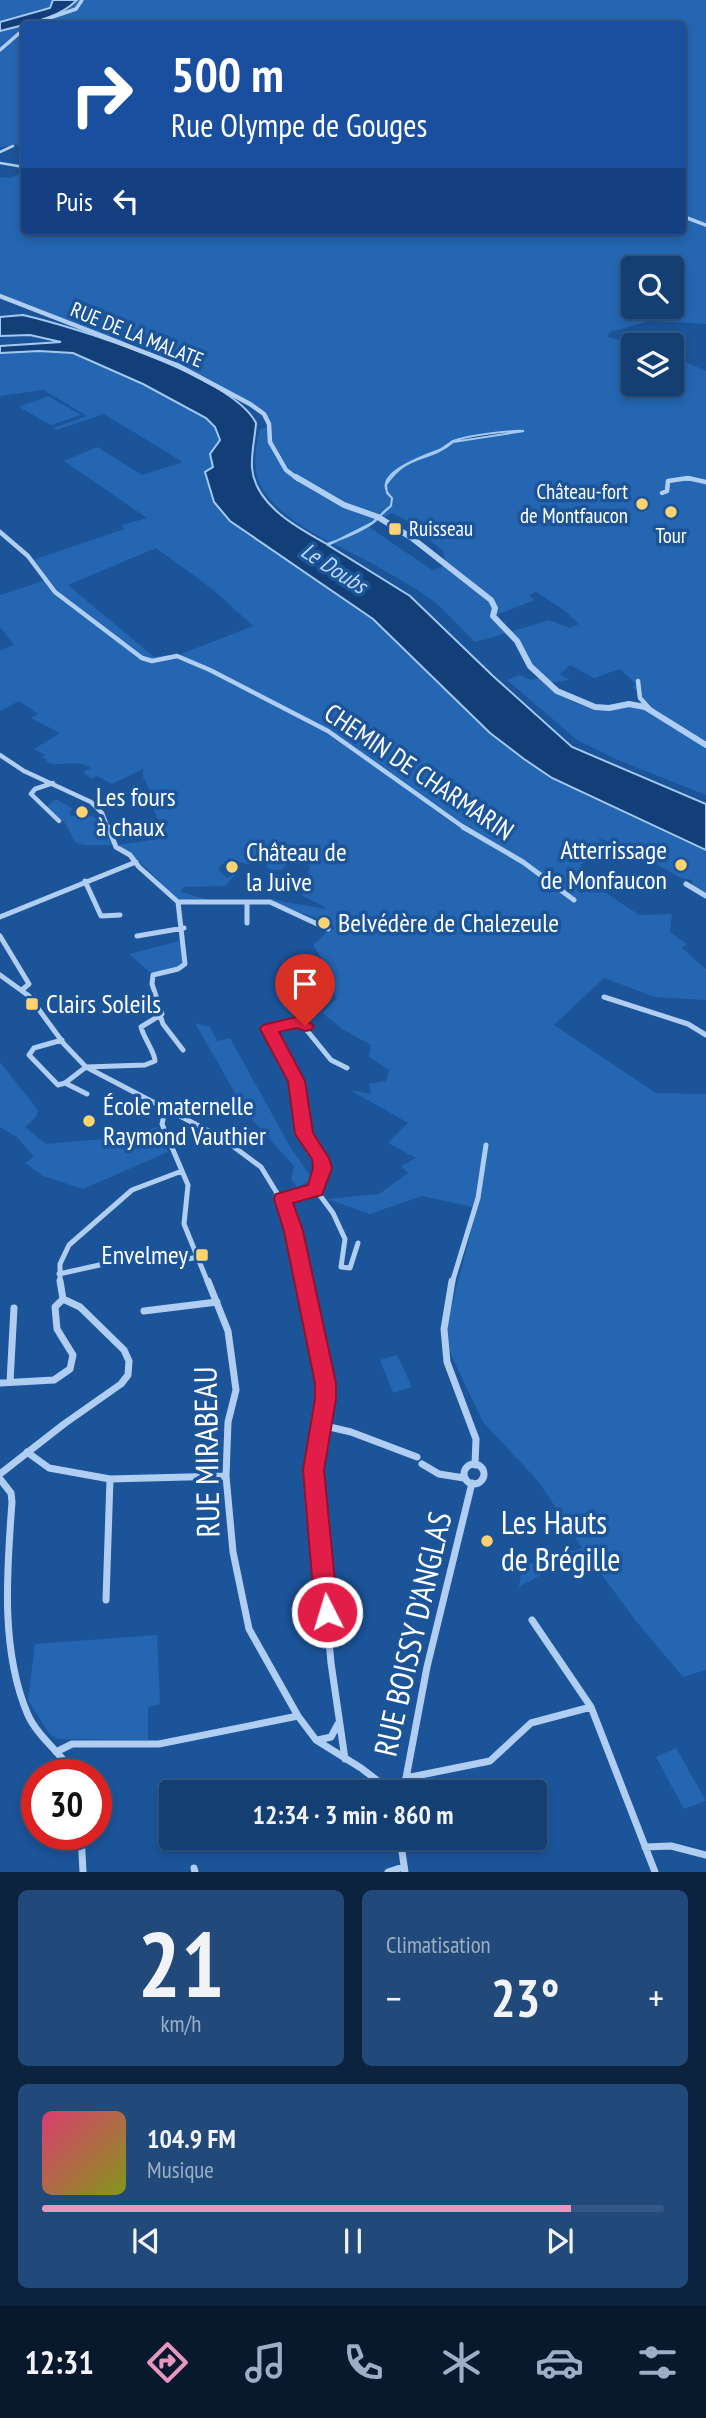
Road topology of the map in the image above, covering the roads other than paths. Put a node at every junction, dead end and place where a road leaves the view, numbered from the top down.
1 (82, 0) edge
2 (45, 21) edge
3 (21, 32) edge
4 (0, 50) edge
5 (13, 146) dead end
6 (0, 152) edge
7 (0, 163) edge
8 (21, 166) edge
9 (686, 218) edge
10 (706, 225) edge
11 (0, 296) edge
12 (706, 481) edge
13 (662, 494) dead end
14 (0, 532) edge
15 (638, 681) dead end
16 (650, 709) junction
17 (706, 745) edge
18 (0, 755) edge
19 (53, 783) junction
20 (59, 821) dead end
21 (136, 862) junction
22 (85, 881) junction
23 (686, 884) dead end
24 (706, 896) edge
25 (574, 900) dead end
26 (178, 902) junction
27 (247, 902) junction
28 (120, 915) dead end
29 (0, 917) edge
30 (247, 923) dead end
31 (184, 928) junction
32 (328, 929) dead end
33 (0, 936) edge
34 (137, 936) dead end
35 (293, 965) dead end
36 (0, 975) edge
37 (23, 989) junction
38 (604, 997) dead end
39 (160, 1016) junction
40 (300, 1022) junction
41 (706, 1035) edge
42 (62, 1040) junction
43 (183, 1050) dead end
44 (86, 1067) junction
45 (347, 1068) dead end
46 (65, 1083) junction
47 (87, 1094) dead end
48 (165, 1111) junction
49 (486, 1145) dead end
50 (183, 1171) junction
51 (316, 1190) junction
52 (283, 1199) junction
53 (358, 1243) dead end
54 (124, 1256) dead end
55 (198, 1258) junction
56 (104, 1264) dead end
57 (59, 1275) junction
58 (63, 1299) junction
59 (217, 1302) junction
60 (14, 1308) dead end
61 (144, 1311) dead end
62 (10, 1382) junction
63 (0, 1383) edge
64 (321, 1425) junction
65 (27, 1452) junction
66 (417, 1457) dead end
67 (422, 1464) dead end
68 (475, 1465) junction
69 (0, 1474) edge
70 (226, 1476) junction
71 (0, 1479) edge
72 (110, 1479) junction
73 (468, 1481) junction
74 (106, 1600) dead end
75 (532, 1620) dead end
76 (590, 1707) junction
77 (298, 1716) junction
78 (338, 1721) junction
79 (316, 1740) junction
80 (56, 1752) junction
81 (62, 1759) edge
82 (345, 1759) junction
83 (406, 1778) joint
84 (379, 1780) edge
85 (645, 1847) junction
86 (82, 1850) edge
87 (402, 1850) edge
88 (706, 1855) edge
89 (404, 1869) edge
90 (83, 1872) edge
91 (388, 1872) edge
92 (655, 1872) edge

1 - 2 street
3 - 4 street
5 - 6 street
7 - 8 street
9 - 10 street
11 - 16 street, RUE DE LA MALATE
12 - 13 street
14 - 25 street, CHEMIN DE CHARMARIN
15 - 16 street
16 - 17 street
18 - 19 street
19 - 20 street
19 - 21 street
21 - 22 street
21 - 26 street
22 - 28 street
22 - 29 street
23 - 24 street
26 - 27 street
26 - 31 street
27 - 30 street
27 - 32 street
31 - 34 street
31 - 39 street
33 - 37 street
35 - 40 street
36 - 37 street
37 - 42 street
38 - 41 street
39 - 43 street
39 - 44 street
40 - 45 street
40 - 51 street
42 - 44 street
42 - 46 street
44 - 46 street
44 - 48 street
46 - 47 street
48 - 50 street, RUE MIRABEAU
48 - 52 street
49 - 68 street
50 - 55 street, RUE MIRABEAU
50 - 57 street
51 - 52 street
51 - 53 street
52 - 64 street
54 - 55 street
55 - 59 street, RUE MIRABEAU
56 - 57 street
57 - 58 street
58 - 62 street
58 - 65 street
59 - 61 street
59 - 70 street, RUE MIRABEAU
60 - 62 street
62 - 63 street
64 - 66 street
64 - 78 street
65 - 69 street
65 - 72 street
67 - 73 street
68 - 73 street
68 - 73 street
70 - 72 street
70 - 77 street, RUE MIRABEAU
71 - 80 street
72 - 74 street
73 - 83 street, RUE BOISSY D'ANGLAS
75 - 76 street
76 - 83 street
76 - 85 street
77 - 79 street, RUE MIRABEAU
77 - 80 street
78 - 79 street
78 - 82 street
79 - 82 street, RUE MIRABEAU
80 - 81 street
82 - 84 street, RUE MIRABEAU
85 - 88 street
85 - 92 street
86 - 90 street
87 - 89 street
89 - 91 street

